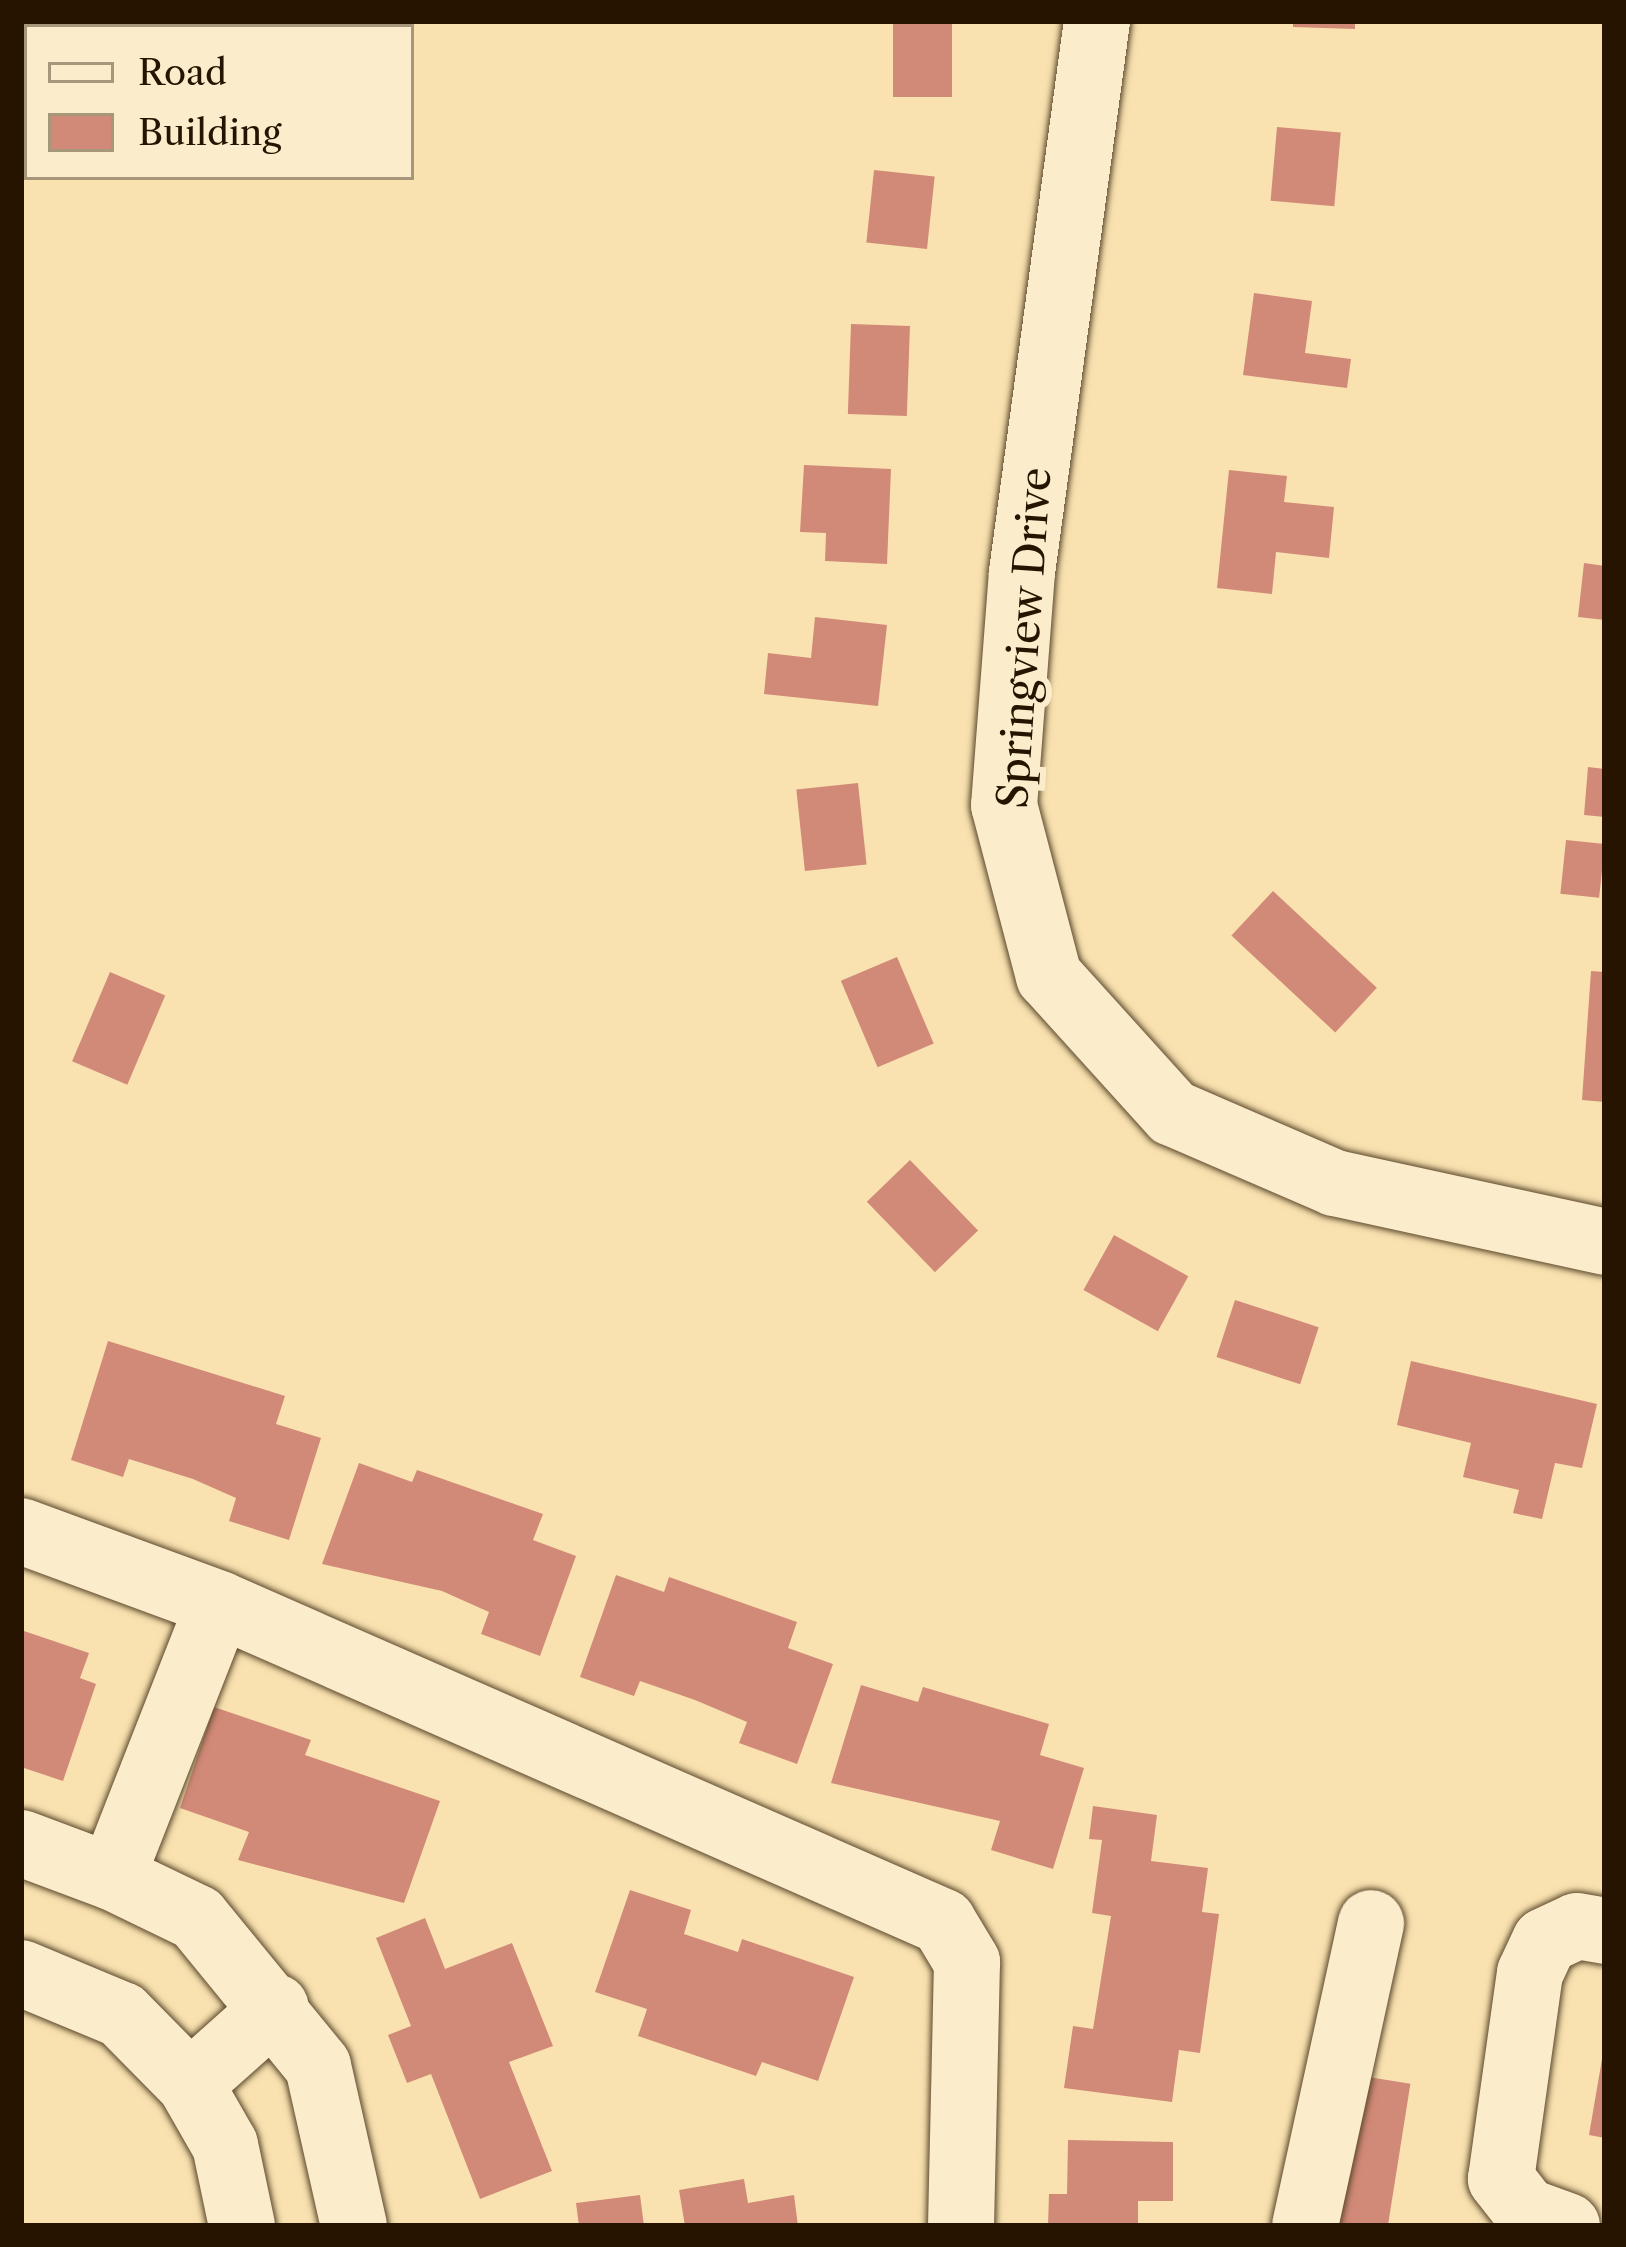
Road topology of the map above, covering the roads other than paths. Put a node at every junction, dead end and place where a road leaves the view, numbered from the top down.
1 (1097, 21) edge
2 (1605, 1242) edge
3 (21, 1531) edge
4 (219, 1604) junction
5 (21, 1843) edge
6 (112, 1877) junction
7 (1371, 1923) dead end
8 (1605, 1931) edge
9 (21, 1973) edge
10 (276, 2007) junction
11 (190, 2084) junction
12 (242, 2226) edge
13 (354, 2226) edge
14 (961, 2226) edge
15 (1305, 2226) edge
16 (1568, 2226) edge

1 - 2 street, Springview Drive
3 - 4 street
4 - 6 street
4 - 14 street
5 - 6 street
6 - 10 street
7 - 15 street
8 - 16 street
9 - 11 street
10 - 11 street
10 - 13 street
11 - 12 street

